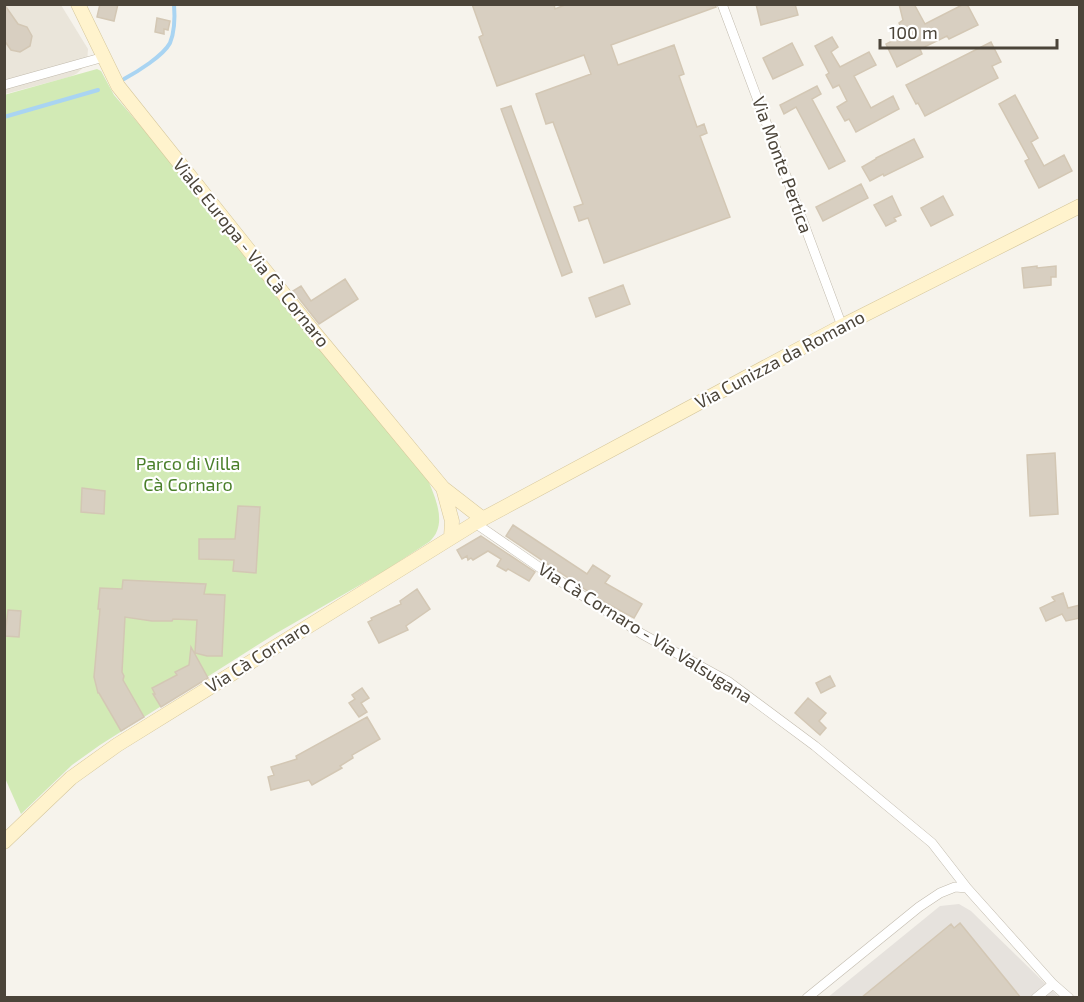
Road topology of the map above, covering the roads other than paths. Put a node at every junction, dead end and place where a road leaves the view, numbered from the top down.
1 (78, 4) edge
2 (722, 4) edge
3 (104, 57) junction
4 (4, 85) edge
5 (1080, 206) edge
6 (842, 326) junction
7 (443, 488) junction
8 (451, 514) junction
9 (479, 521) junction
10 (451, 537) junction
11 (4, 842) edge
12 (967, 888) junction
13 (1053, 984) junction
14 (817, 989) junction
15 (807, 998) edge
16 (823, 998) edge
17 (1036, 998) edge
18 (1069, 998) edge

1 - 3 main road, Viale Europa - Via Cà Cornaro
2 - 6 street, Via Monte Pertica
3 - 4 street
3 - 7 main road, Viale Europa - Via Cà Cornaro
5 - 6 main road, Via Cunizza da Romano
6 - 9 main road, Via Cunizza da Romano
7 - 8 main road
7 - 9 main road
8 - 9 main road
8 - 10 main road
9 - 10 main road, Via Cà Cornaro
9 - 12 street, Via Cà Cornaro - Via Valsugana
10 - 11 main road, Via Cà Cornaro
12 - 13 street, Via Cà Cornaro - Via Valsugana
12 - 14 street
13 - 17 street
13 - 18 street, Via Cà Cornaro - Via Valsugana
14 - 15 street
14 - 16 street

